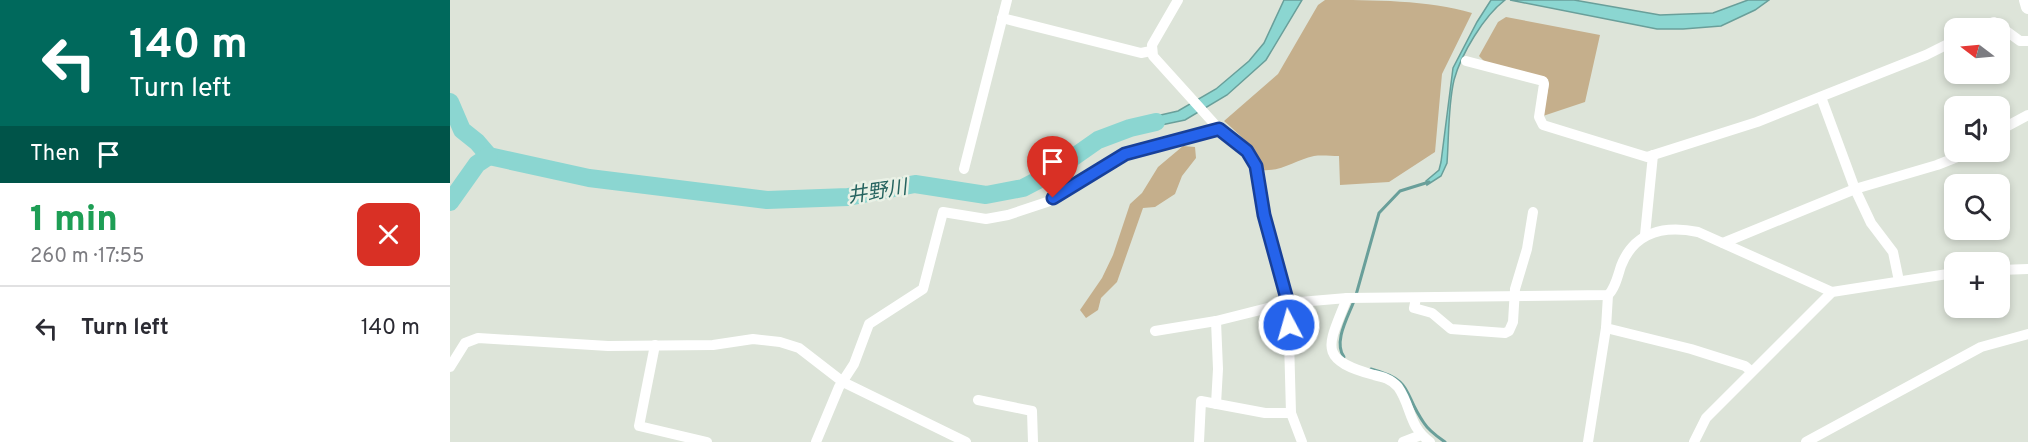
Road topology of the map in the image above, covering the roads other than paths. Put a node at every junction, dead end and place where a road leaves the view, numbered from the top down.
1 (1007, 0) edge
2 (1178, 0) edge
3 (2026, 0) edge
4 (2028, 6) edge
5 (1002, 18) junction
6 (2010, 34) edge
7 (2028, 41) edge
8 (1944, 45) edge
9 (1152, 51) junction
10 (1468, 57) dead end
11 (1821, 97) junction
12 (2028, 115) edge
13 (2010, 125) edge
14 (1219, 129) junction
15 (1653, 155) junction
16 (1945, 162) edge
17 (964, 169) dead end
18 (1855, 189) junction
19 (1533, 212) dead end
20 (1645, 235) junction
21 (1723, 243) junction
22 (2028, 268) edge
23 (2010, 269) edge
24 (1944, 274) edge
25 (1899, 281) junction
26 (1832, 292) junction
27 (1515, 295) junction
28 (1608, 295) junction
29 (1349, 298) junction
30 (1416, 298) junction
31 (1288, 303) junction
32 (1216, 321) junction
33 (1606, 328) junction
34 (1155, 331) dead end
35 (2028, 334) edge
36 (655, 345) junction
37 (450, 367) edge
38 (1751, 371) junction
39 (843, 382) junction
40 (978, 400) dead end
41 (1216, 404) junction
42 (1291, 413) junction
43 (1420, 435) junction
44 (681, 439) edge
45 (707, 442) edge
46 (816, 442) edge
47 (966, 442) edge
48 (1033, 442) edge
49 (1199, 442) edge
50 (1302, 442) edge
51 (1403, 442) edge
52 (1430, 442) edge
53 (1588, 442) edge
54 (1694, 442) edge
55 (1806, 442) edge

1 - 5 street
2 - 9 street
3 - 4 main road
5 - 9 street
5 - 17 street
6 - 7 street
8 - 11 street
9 - 14 street
10 - 15 street
11 - 15 street
11 - 18 street
12 - 13 street
14 - 31 street
14 - 39 street
15 - 20 street
16 - 18 street
18 - 21 street
18 - 25 street
19 - 27 street
20 - 21 street
20 - 28 street
21 - 26 street
22 - 23 street
24 - 25 street
25 - 26 street
26 - 38 street
27 - 28 street
27 - 30 street
27 - 30 street
28 - 33 street
29 - 30 street
29 - 31 street
29 - 43 street
31 - 32 street
31 - 42 street
32 - 34 street
32 - 41 street
33 - 38 street
33 - 53 street
35 - 55 street
36 - 37 street
36 - 39 street
36 - 44 street
38 - 54 street
39 - 46 street
39 - 47 street
40 - 48 street
41 - 42 street
41 - 49 street
42 - 50 street
43 - 51 street
43 - 52 street
44 - 45 street

